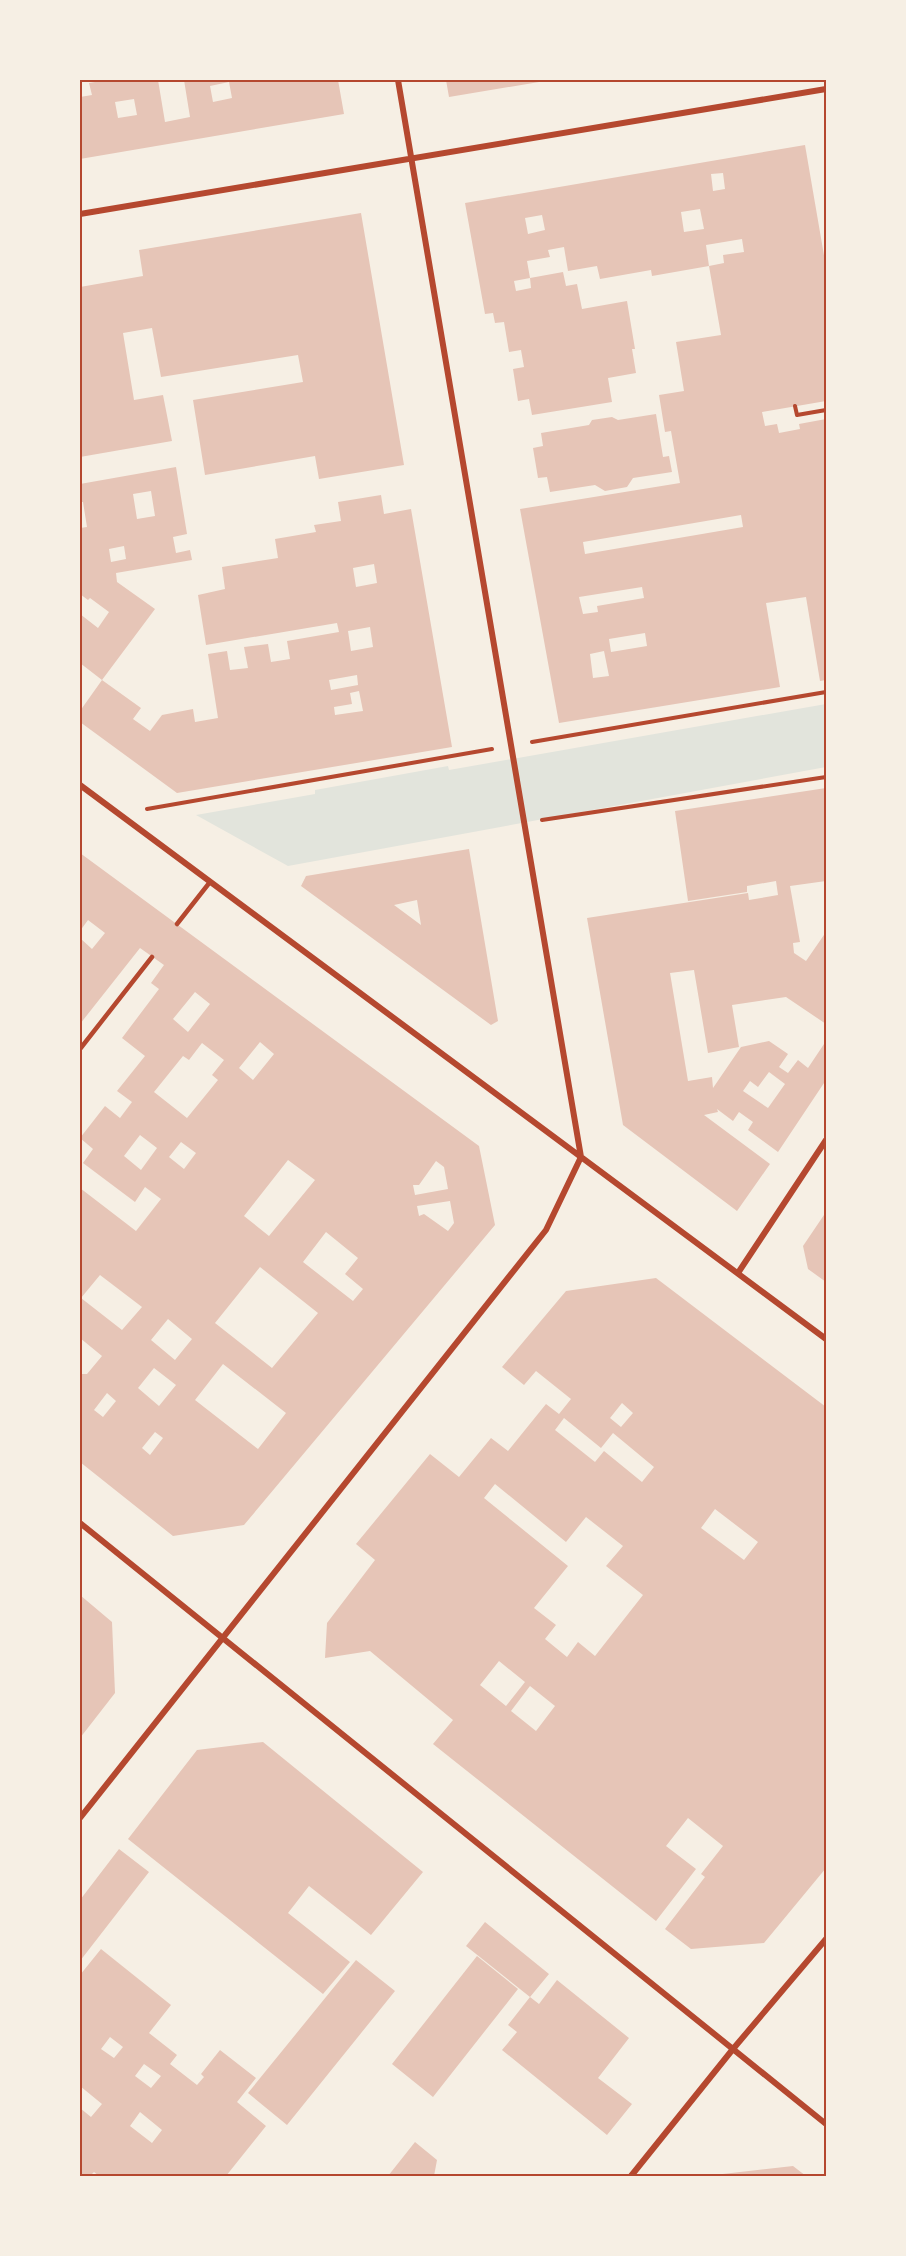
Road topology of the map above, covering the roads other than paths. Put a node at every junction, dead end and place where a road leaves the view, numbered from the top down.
1 (398, 80) edge
2 (826, 89) edge
3 (411, 158) junction
4 (80, 214) edge
5 (80, 785) edge
6 (210, 882) junction
7 (177, 924) dead end
8 (152, 957) dead end
9 (80, 1050) edge
10 (826, 1140) edge
11 (581, 1156) junction
12 (738, 1273) junction
13 (826, 1339) edge
14 (80, 1523) edge
15 (222, 1638) junction
16 (80, 1818) edge
17 (826, 1939) edge
18 (733, 2049) junction
19 (826, 2124) edge
20 (631, 2176) edge

1 - 3 street
2 - 3 street
3 - 4 street
3 - 11 street
5 - 6 street
6 - 7 lane
6 - 11 street
8 - 9 lane
10 - 12 street
11 - 12 street
11 - 15 street
12 - 13 street
14 - 15 street
15 - 16 street
15 - 18 street
17 - 18 street
18 - 19 street
18 - 20 street

